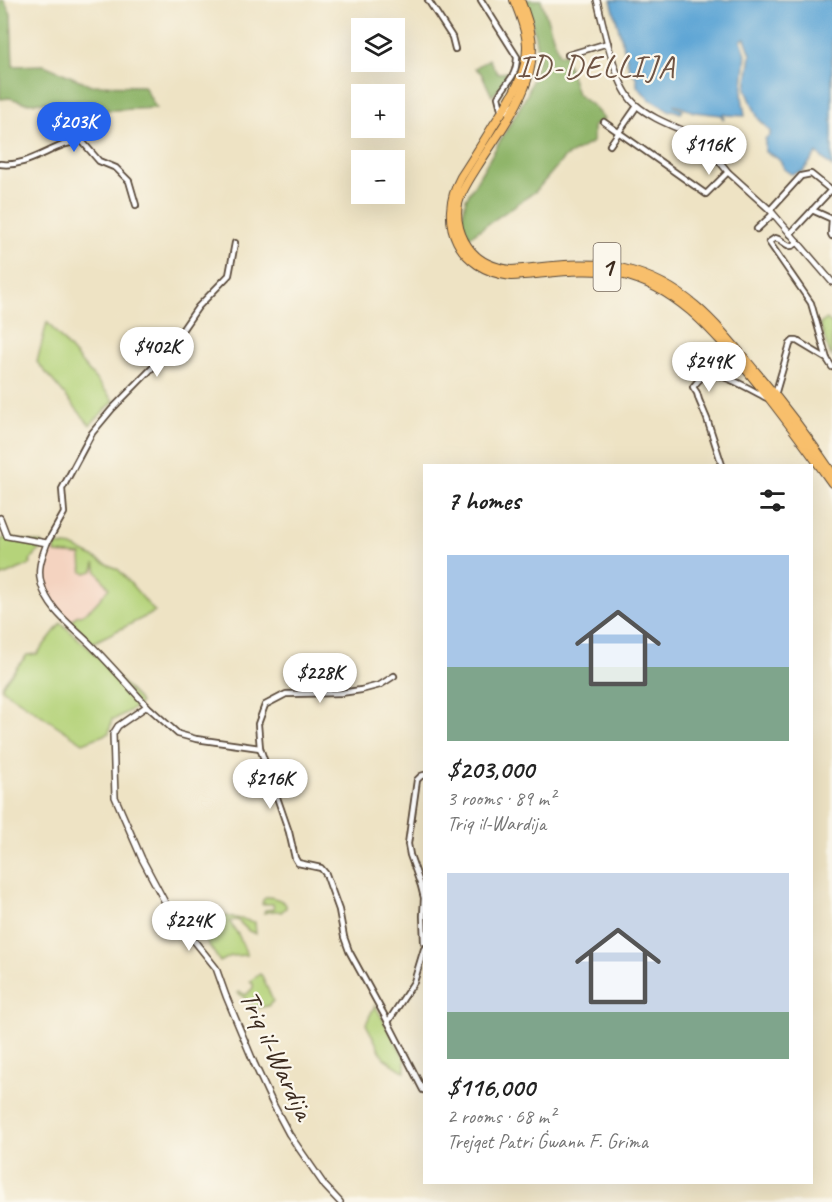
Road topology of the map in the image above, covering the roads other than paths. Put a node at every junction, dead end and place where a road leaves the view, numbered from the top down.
1 (428, 0) edge
2 (481, 0) edge
3 (514, 0) edge
4 (520, 0) edge
5 (597, 0) edge
6 (608, 43) junction
7 (455, 49) dead end
8 (568, 55) dead end
9 (501, 90) junction
10 (519, 99) junction
11 (509, 102) junction
12 (638, 106) junction
13 (502, 113) junction
14 (604, 122) dead end
15 (618, 132) junction
16 (610, 145) dead end
17 (0, 164) edge
18 (728, 172) junction
19 (832, 190) edge
20 (136, 205) dead end
21 (812, 210) junction
22 (772, 212) junction
23 (757, 229) dead end
24 (790, 234) junction
25 (832, 236) edge
26 (798, 242) junction
27 (235, 243) dead end
28 (832, 282) edge
29 (827, 359) junction
30 (832, 367) edge
31 (773, 398) junction
32 (722, 464) edge
33 (832, 473) edge
34 (832, 483) edge
35 (0, 518) edge
36 (46, 543) junction
37 (394, 676) dead end
38 (147, 706) junction
39 (260, 748) junction
40 (423, 775) edge
41 (423, 894) edge
42 (423, 952) edge
43 (388, 1022) junction
44 (423, 1090) dead end
45 (340, 1202) edge

1 - 7 street
2 - 9 street
3 - 11 highway, 1
4 - 10 highway, 1
5 - 6 street
6 - 8 street
6 - 12 street
9 - 11 street
9 - 13 street
10 - 13 street
10 - 31 highway, 1
11 - 13 highway, 1
12 - 15 street
12 - 18 street
13 - 31 highway, 1
14 - 15 street
15 - 16 street
15 - 18 street
17 - 20 street
18 - 22 street
19 - 21 street
19 - 22 street
21 - 24 street
21 - 25 street
22 - 23 street
22 - 24 street
24 - 26 street
26 - 28 street
26 - 29 street
27 - 36 street
29 - 30 street
29 - 31 street
31 - 32 street
31 - 33 highway, 1
31 - 34 highway, 1
35 - 36 street
36 - 38 street
37 - 39 street
38 - 39 street
38 - 45 street, Triq il-Wardija
39 - 43 street
40 - 41 street
42 - 43 street
43 - 44 street

